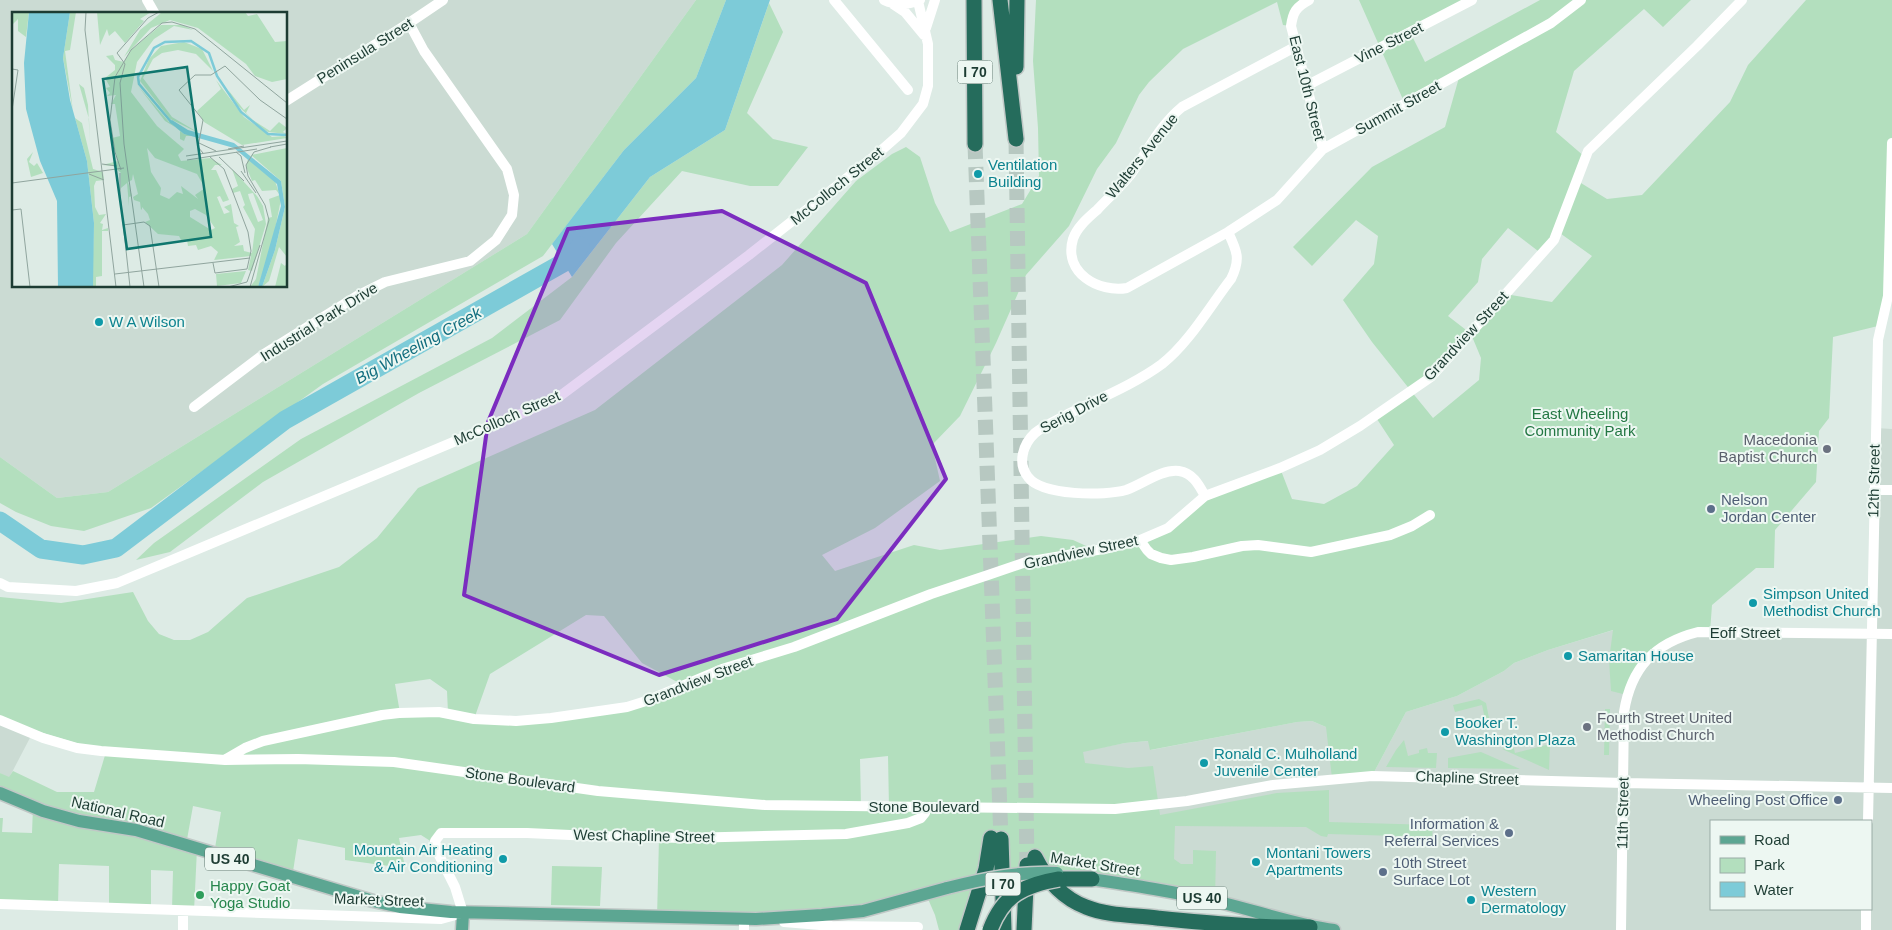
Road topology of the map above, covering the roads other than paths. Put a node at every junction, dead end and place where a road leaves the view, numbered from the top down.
1 (147, 0) edge
2 (443, 0) edge
3 (834, 0) edge
4 (919, 0) edge
5 (936, 0) edge
6 (974, 0) edge
7 (1000, 0) edge
8 (1017, 0) edge
9 (1309, 0) edge
10 (1472, 0) edge
11 (1581, 0) edge
12 (1742, 0) edge
13 (888, 2) edge
14 (154, 12) edge
15 (409, 24) junction
16 (926, 35) junction
17 (1295, 47) junction
18 (1306, 86) junction
19 (908, 90) dead end
20 (288, 100) edge
21 (1892, 143) edge
22 (975, 144) tunnel mouth
23 (1323, 149) junction
24 (1228, 232) junction
25 (1887, 325) edge
26 (194, 407) dead end
27 (1874, 490) junction
28 (1892, 490) edge
29 (1205, 496) junction
30 (1430, 515) dead end
31 (1140, 540) junction
32 (0, 584) edge
33 (1872, 633) junction
34 (1892, 634) edge
35 (1627, 695) joint
36 (0, 720) edge
37 (225, 760) junction
38 (1624, 783) junction
39 (1869, 787) junction
40 (1892, 788) edge
41 (0, 794) edge
42 (927, 806) junction
43 (1045, 807) joint
44 (1868, 820) edge
45 (1058, 876) junction
46 (1092, 879) joint
47 (0, 904) edge
48 (1866, 910) edge
49 (183, 911) junction
50 (463, 914) junction
51 (748, 923) edge
52 (918, 927) dead end
53 (1305, 929) edge
54 (183, 930) edge
55 (462, 930) edge
56 (967, 930) edge
57 (990, 930) edge
58 (1004, 930) edge
59 (1024, 930) edge
60 (1334, 930) edge
61 (1621, 930) edge
62 (1866, 930) edge

1 - 14 street
2 - 15 street, Peninsula Street
3 - 19 street
4 - 13 street
4 - 16 street, McColloch Street
5 - 16 street
6 - 22 highway, I 70
7 - 8 highway
9 - 17 street, East 10th Street
10 - 18 street, Vine Street
11 - 23 street, Summit Street
12 - 29 street, Grandview Street
13 - 16 street
15 - 20 street, Peninsula Street
15 - 26 street, Industrial Park Drive
16 - 32 street, McColloch Street
17 - 18 street, East 10th Street
17 - 24 street, Walters Avenue
18 - 23 street, East 10th Street
21 - 25 street, 12th Street
23 - 24 street, Summit Street
24 - 29 street, Serig Drive
25 - 27 street, 12th Street
27 - 28 street
27 - 33 street, 12th Street
29 - 31 street, Grandview Street
30 - 31 street
31 - 37 street, Grandview Street
33 - 34 street, Eoff Street
33 - 35 street, Eoff Street
33 - 39 street, 12th Street
35 - 38 street, 11th Street
36 - 37 street, Stone Boulevard
37 - 42 street, Stone Boulevard
38 - 39 street, Chapline Street
38 - 43 street, Chapline Street
38 - 61 street, 11th Street
39 - 40 street, Chapline Street
39 - 44 street, 12th Street
41 - 50 main road, National Road / US 40
42 - 43 street, Stone Boulevard
42 - 50 street, West Chapline Street
45 - 46 highway
45 - 51 main road, Market Street / US 40, bridge
45 - 57 highway, bridge
46 - 53 main road, Market Street / US 40
47 - 49 street, Market Street
48 - 62 street
49 - 50 street, Market Street
49 - 54 street
50 - 51 main road, Market Street / US 40
50 - 55 main road
51 - 52 street, Market Street
53 - 59 highway, I 70
53 - 60 main road, Market Street
56 - 58 highway, I 70

